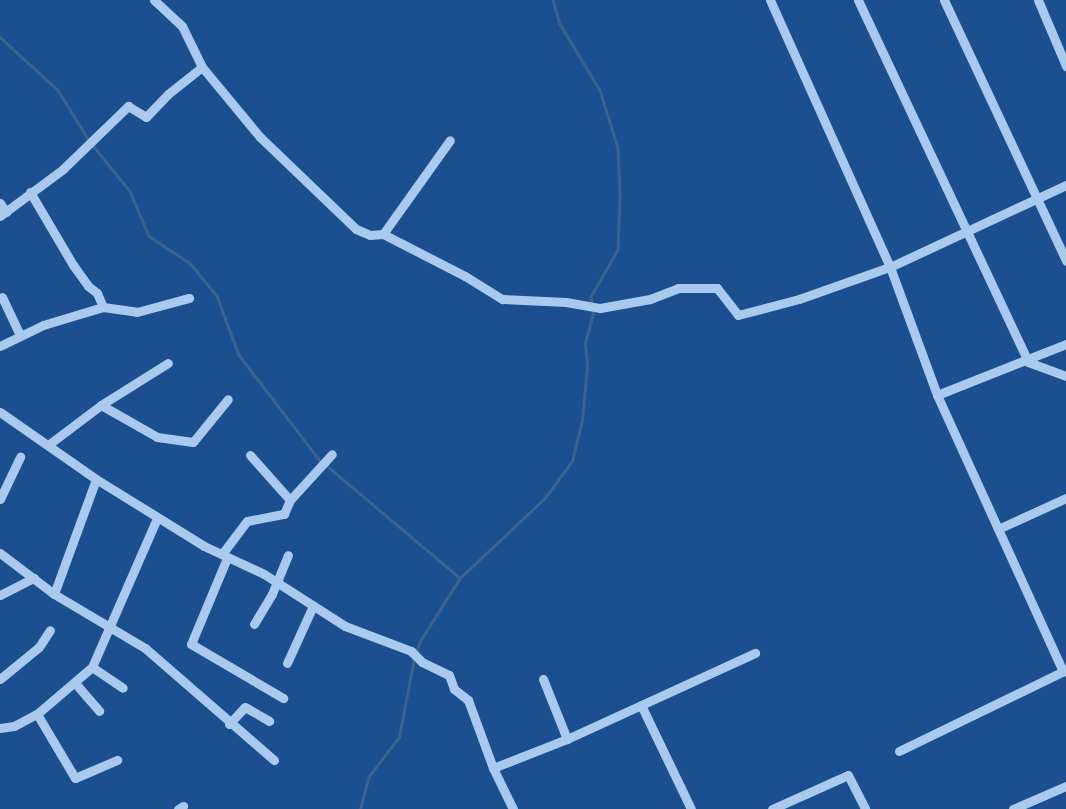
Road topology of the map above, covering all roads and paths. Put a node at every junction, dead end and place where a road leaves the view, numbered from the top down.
1 (154, 0) edge
2 (770, 0) edge
3 (858, 0) edge
4 (944, 0) edge
5 (1038, 0) edge
6 (1066, 66) edge
7 (202, 67) junction
8 (450, 140) dead end
9 (1066, 185) edge
10 (30, 192) junction
11 (1038, 200) junction
12 (0, 203) edge
13 (3, 214) edge
14 (966, 232) junction
15 (383, 234) junction
16 (1066, 261) edge
17 (890, 267) junction
18 (2, 297) dead end
19 (189, 298) dead end
20 (103, 307) junction
21 (20, 335) junction
22 (1066, 344) edge
23 (0, 346) edge
24 (1028, 362) junction
25 (168, 363) dead end
26 (1066, 376) edge
27 (937, 395) junction
28 (228, 399) dead end
29 (101, 405) junction
30 (0, 412) edge
31 (48, 445) junction
32 (332, 454) dead end
33 (250, 455) dead end
34 (20, 458) dead end
35 (96, 479) junction
36 (1066, 498) edge
37 (0, 499) edge
38 (290, 500) junction
39 (157, 518) junction
40 (998, 529) junction
41 (0, 553) edge
42 (288, 555) dead end
43 (224, 556) junction
44 (34, 578) junction
45 (276, 582) junction
46 (54, 594) junction
47 (0, 595) edge
48 (313, 606) junction
49 (254, 624) dead end
50 (109, 629) junction
51 (50, 630) dead end
52 (755, 653) dead end
53 (287, 662) dead end
54 (92, 667) junction
55 (1065, 671) edge
56 (0, 679) edge
57 (543, 680) dead end
58 (75, 682) junction
59 (123, 688) dead end
60 (283, 698) dead end
61 (641, 705) junction
62 (99, 711) dead end
63 (37, 714) junction
64 (269, 721) dead end
65 (230, 724) junction
66 (0, 728) edge
67 (567, 739) junction
68 (899, 751) dead end
69 (117, 760) dead end
70 (274, 760) dead end
71 (493, 768) junction
72 (1066, 786) edge
73 (513, 809) edge
74 (691, 809) edge
75 (772, 809) edge
76 (865, 809) edge
77 (1012, 809) edge

1 - 7 street
2 - 17 street
3 - 14 street
4 - 11 street
5 - 6 street
7 - 10 street
7 - 15 street
8 - 15 street
9 - 11 street
10 - 13 street
10 - 20 street
11 - 14 street
11 - 16 street
12 - 13 street
14 - 17 street
14 - 24 street
15 - 17 street
17 - 27 street
18 - 21 street
19 - 20 street
20 - 21 street
21 - 23 street
22 - 24 street
24 - 26 street
24 - 27 street
25 - 29 street
27 - 40 street
28 - 29 street
29 - 31 street
30 - 31 street
31 - 35 street
32 - 38 street
33 - 38 street
34 - 37 street
35 - 39 street
35 - 46 street
36 - 40 street
38 - 43 street
39 - 43 street
39 - 50 street
40 - 55 street
41 - 44 street
42 - 45 street
43 - 45 street
43 - 60 street
44 - 46 street
44 - 47 street
45 - 48 street
45 - 49 street
46 - 50 street
48 - 53 street
48 - 71 street
50 - 54 street
50 - 65 street
51 - 56 street
52 - 61 street
54 - 58 street
54 - 59 street
55 - 68 street
57 - 67 street
58 - 62 street
58 - 63 street
61 - 67 street
61 - 74 street
63 - 66 street
63 - 69 street
64 - 65 street
65 - 70 street
67 - 71 street
71 - 73 street
72 - 77 street
75 - 76 street

